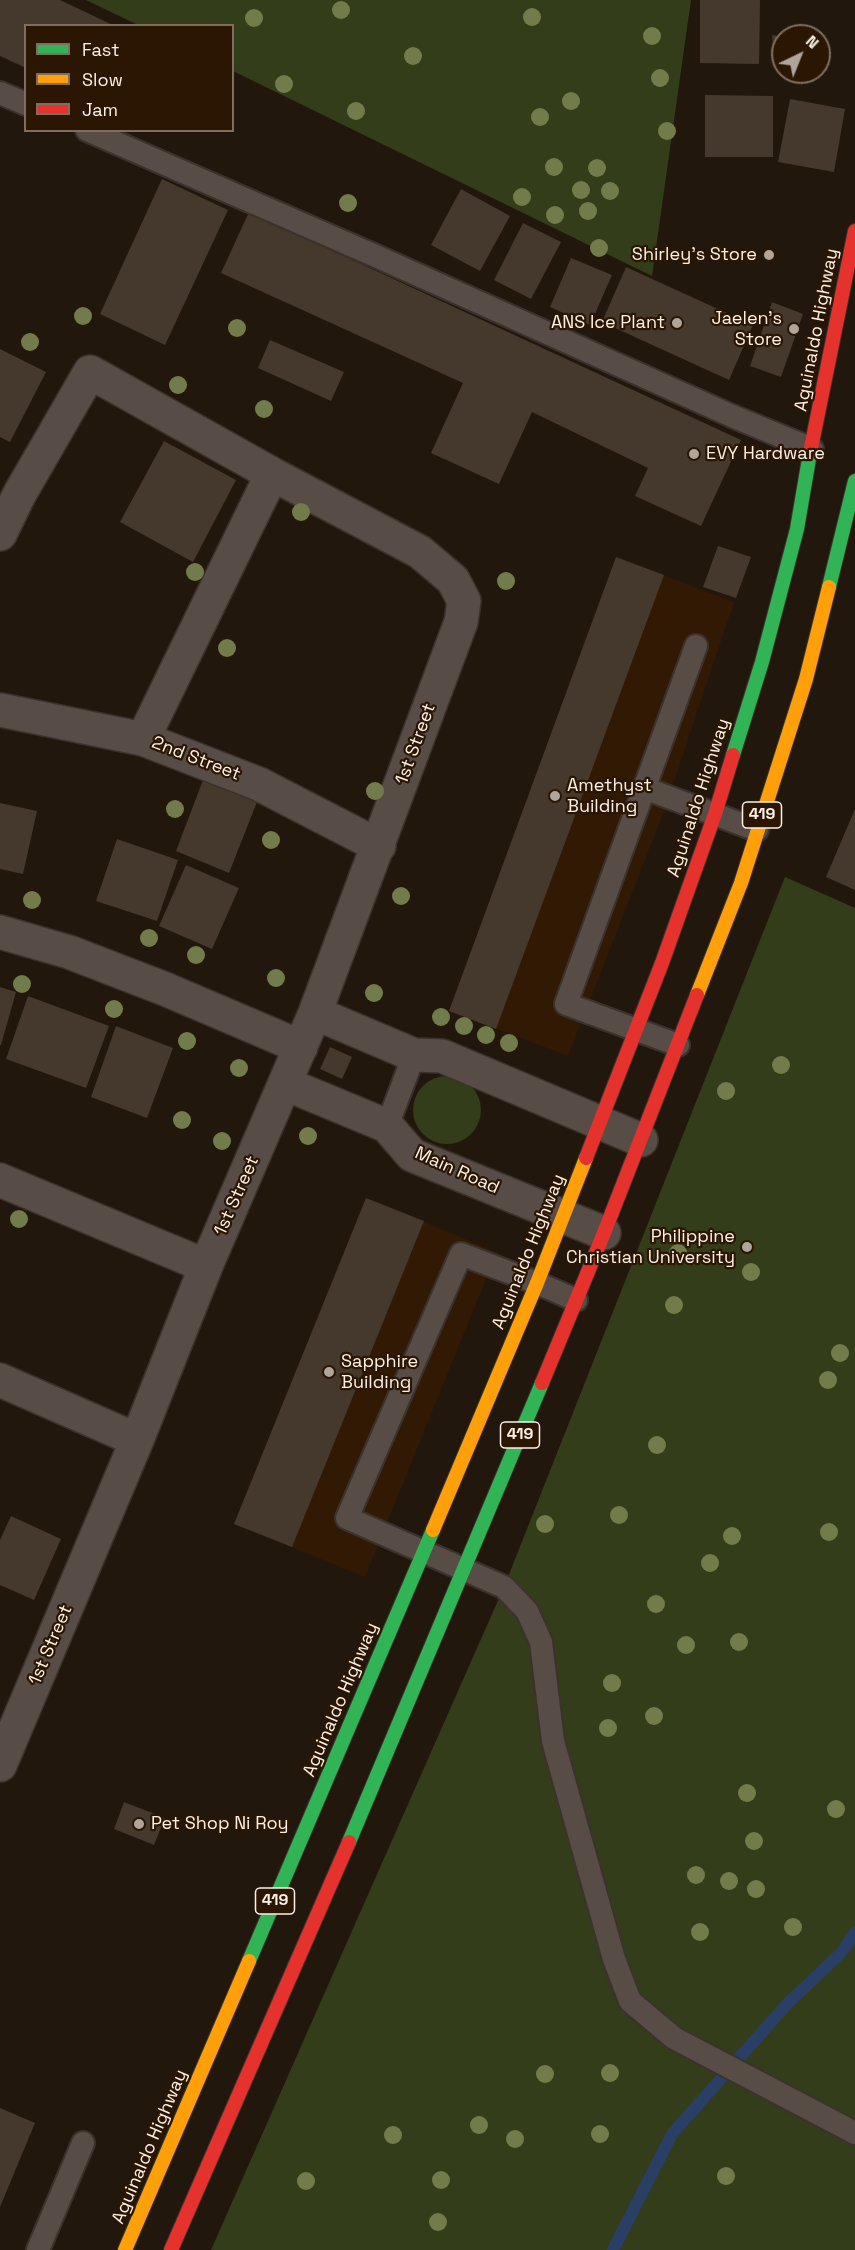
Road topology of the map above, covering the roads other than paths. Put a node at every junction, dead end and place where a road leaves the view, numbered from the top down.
1 (0, 93) edge
2 (24, 103) edge
3 (92, 132) edge
4 (855, 231) edge
5 (812, 449) junction
6 (272, 474) junction
7 (855, 481) edge
8 (0, 534) edge
9 (696, 646) dead end
10 (0, 710) edge
11 (143, 739) junction
12 (644, 788) junction
13 (715, 814) junction
14 (757, 830) junction
15 (379, 846) junction
16 (0, 932) edge
17 (315, 1013) junction
18 (636, 1029) junction
19 (678, 1045) junction
20 (301, 1047) junction
21 (414, 1055) junction
22 (286, 1084) junction
23 (600, 1123) junction
24 (387, 1126) junction
25 (641, 1140) junction
26 (0, 1180) edge
27 (563, 1216) junction
28 (604, 1233) junction
29 (206, 1266) junction
30 (537, 1283) junction
31 (576, 1300) junction
32 (0, 1380) edge
33 (137, 1440) junction
34 (424, 1552) junction
35 (463, 1570) junction
36 (0, 1765) edge
37 (855, 2133) edge
38 (83, 2143) dead end
39 (38, 2250) edge
40 (125, 2250) edge
41 (171, 2250) edge

1 - 2 lane
3 - 5 lane
4 - 5 main road, Aguinaldo Highway / 419
5 - 13 main road, Aguinaldo Highway / 419
6 - 8 street
6 - 11 street
6 - 15 street, 1st Street
7 - 14 main road, 419
9 - 12 lane
10 - 11 street, 2nd Street
11 - 15 street, 2nd Street
12 - 13 lane
12 - 18 lane
13 - 14 lane
13 - 18 main road, Aguinaldo Highway / 419
14 - 19 main road, 419
15 - 17 street, 1st Street
16 - 20 street
17 - 20 street, 1st Street
17 - 21 street
18 - 19 lane
18 - 23 main road, Aguinaldo Highway / 419
19 - 25 main road, 419
20 - 22 street, 1st Street
21 - 23 street
21 - 24 lane
22 - 24 street, Main Road
22 - 29 street, 1st Street
23 - 25 street
23 - 27 main road, Aguinaldo Highway / 419
24 - 27 street, Main Road
25 - 28 main road, 419
26 - 29 street
27 - 28 street, Main Road
27 - 30 main road, Aguinaldo Highway / 419
28 - 31 main road, 419
29 - 33 street, 1st Street
30 - 31 lane
30 - 34 main road, Aguinaldo Highway / 419
30 - 34 lane
31 - 35 main road, 419
32 - 33 street
33 - 36 street, 1st Street
34 - 35 lane
34 - 40 main road, Aguinaldo Highway / 419
35 - 37 lane
35 - 41 main road, 419
38 - 39 lane

